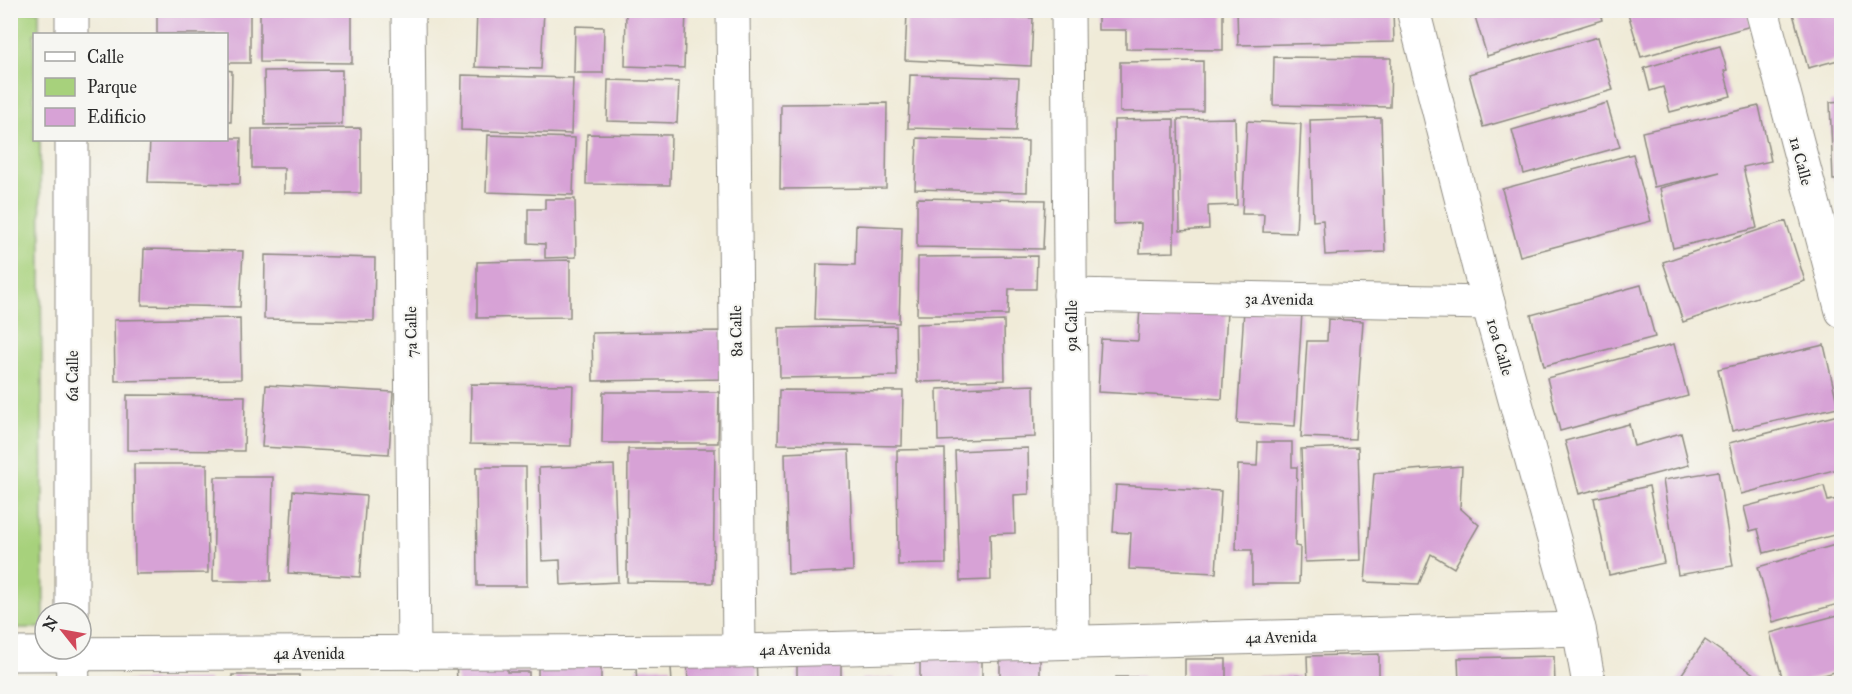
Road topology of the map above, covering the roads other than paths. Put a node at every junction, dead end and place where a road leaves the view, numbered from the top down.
1 (72, 10) edge
2 (408, 10) edge
3 (733, 10) edge
4 (1068, 10) edge
5 (1413, 10) edge
6 (1762, 10) edge
7 (72, 33) edge
8 (72, 141) edge
9 (1836, 271) edge
10 (1070, 295) junction
11 (1488, 303) junction
12 (1842, 311) edge
13 (72, 601) edge
14 (1580, 629) junction
15 (1073, 642) junction
16 (739, 651) junction
17 (414, 653) junction
18 (10, 654) edge
19 (72, 662) edge
20 (1589, 684) edge

1 - 7 street
2 - 17 street, 7a Calle
3 - 16 street, 8a Calle
4 - 10 street, 9a Calle
5 - 11 street, 10a Calle
6 - 9 street, 1a Calle
8 - 13 street, 6a Calle
9 - 12 street, 1a Calle
10 - 11 street, 3a Avenida
10 - 15 street, 9a Calle
11 - 14 street, 10a Calle
14 - 15 street, 4a Avenida
14 - 20 street, 10a Calle
15 - 16 street, 4a Avenida
16 - 17 street, 4a Avenida
17 - 19 street, 4a Avenida
18 - 19 street, 4a Avenida

